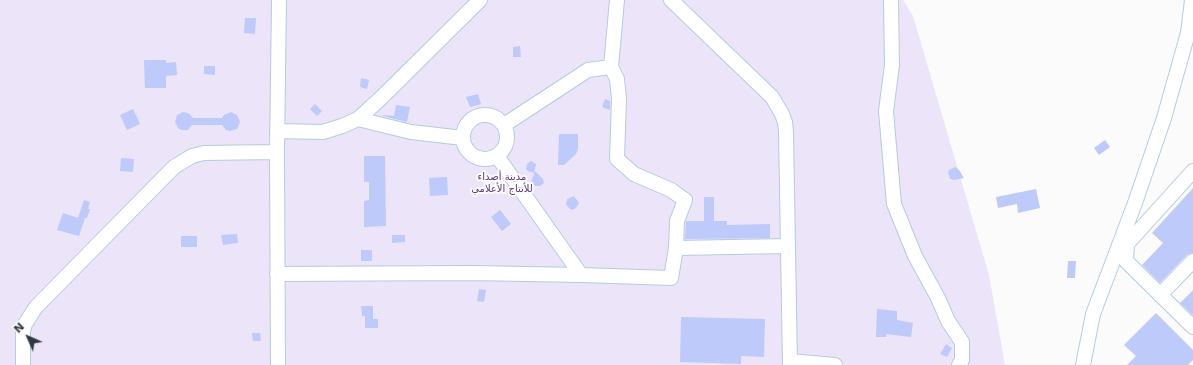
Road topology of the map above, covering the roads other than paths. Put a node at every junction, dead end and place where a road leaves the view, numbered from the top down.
1 (278, 0) edge
2 (480, 0) edge
3 (617, 0) edge
4 (671, 0) edge
5 (891, 0) edge
6 (1192, 0) edge
7 (610, 67) junction
8 (358, 119) junction
9 (504, 125) junction
10 (278, 131) junction
11 (463, 138) junction
12 (277, 152) junction
13 (497, 156) junction
14 (1193, 171) edge
15 (787, 246) junction
16 (676, 248) junction
17 (1193, 261) edge
18 (278, 274) junction
19 (582, 275) junction
20 (1160, 295) junction
21 (1193, 327) edge
22 (790, 363) edge
23 (23, 365) edge
24 (278, 365) edge
25 (835, 365) edge
26 (959, 365) edge
27 (1083, 365) edge

1 - 10 street
2 - 8 street
3 - 7 street
4 - 15 street
5 - 26 street
6 - 27 street
7 - 9 street
7 - 16 street
8 - 10 street
8 - 11 street
9 - 11 street
9 - 13 street
10 - 12 street
11 - 13 street
12 - 18 street
12 - 23 street
13 - 19 street
14 - 20 street
15 - 16 street
15 - 22 street
16 - 19 street
17 - 20 street
18 - 19 street
18 - 24 street
20 - 21 street
22 - 25 street

